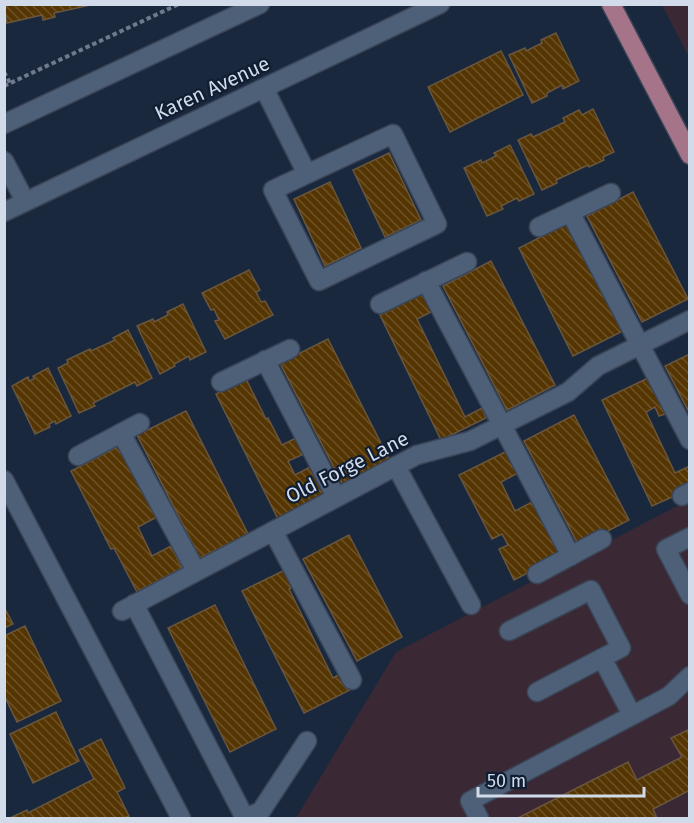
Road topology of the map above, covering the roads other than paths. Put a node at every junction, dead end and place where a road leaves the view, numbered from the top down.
1 (260, 4) edge
2 (440, 4) edge
3 (611, 4) edge
4 (264, 88) junction
5 (4, 124) edge
6 (690, 155) edge
7 (4, 161) edge
8 (307, 174) junction
9 (611, 193) dead end
10 (25, 201) junction
11 (4, 212) edge
12 (570, 212) junction
13 (539, 227) dead end
14 (467, 262) dead end
15 (426, 281) junction
16 (380, 304) dead end
17 (690, 320) edge
18 (640, 345) junction
19 (290, 349) dead end
20 (265, 360) junction
21 (221, 382) dead end
22 (140, 423) dead end
23 (502, 425) junction
24 (121, 433) junction
25 (690, 440) edge
26 (78, 456) dead end
27 (396, 465) junction
28 (4, 480) edge
29 (336, 497) junction
30 (273, 531) junction
31 (690, 537) edge
32 (602, 539) dead end
33 (570, 556) junction
34 (196, 572) junction
35 (537, 574) dead end
36 (690, 595) edge
37 (471, 605) dead end
38 (509, 631) dead end
39 (603, 658) junction
40 (690, 676) edge
41 (352, 680) dead end
42 (537, 692) dead end
43 (632, 715) junction
44 (307, 741) dead end
45 (181, 819) edge
46 (245, 819) edge
47 (479, 819) edge

1 - 5 street
2 - 4 street, Karen Avenue
3 - 6 main road
4 - 8 street
4 - 10 street, Karen Avenue
7 - 10 street
8 - 8 street
9 - 12 street
10 - 11 street, Karen Avenue
12 - 13 street
12 - 18 street
14 - 15 street
15 - 16 street
15 - 23 street
17 - 18 street, Old Forge Lane
18 - 23 street, Old Forge Lane
18 - 25 street
19 - 20 street
20 - 21 street
20 - 29 street
22 - 24 street
23 - 27 street, Old Forge Lane
23 - 33 street
24 - 26 street
24 - 34 street
27 - 29 street, Old Forge Lane
27 - 37 street
28 - 45 street
29 - 30 street, Old Forge Lane
30 - 34 street, Old Forge Lane
30 - 41 street
31 - 36 street
32 - 33 street
33 - 35 street
34 - 46 street, Old Forge Lane
38 - 39 street
39 - 42 street
39 - 43 street
40 - 43 street
43 - 47 street
44 - 46 street

